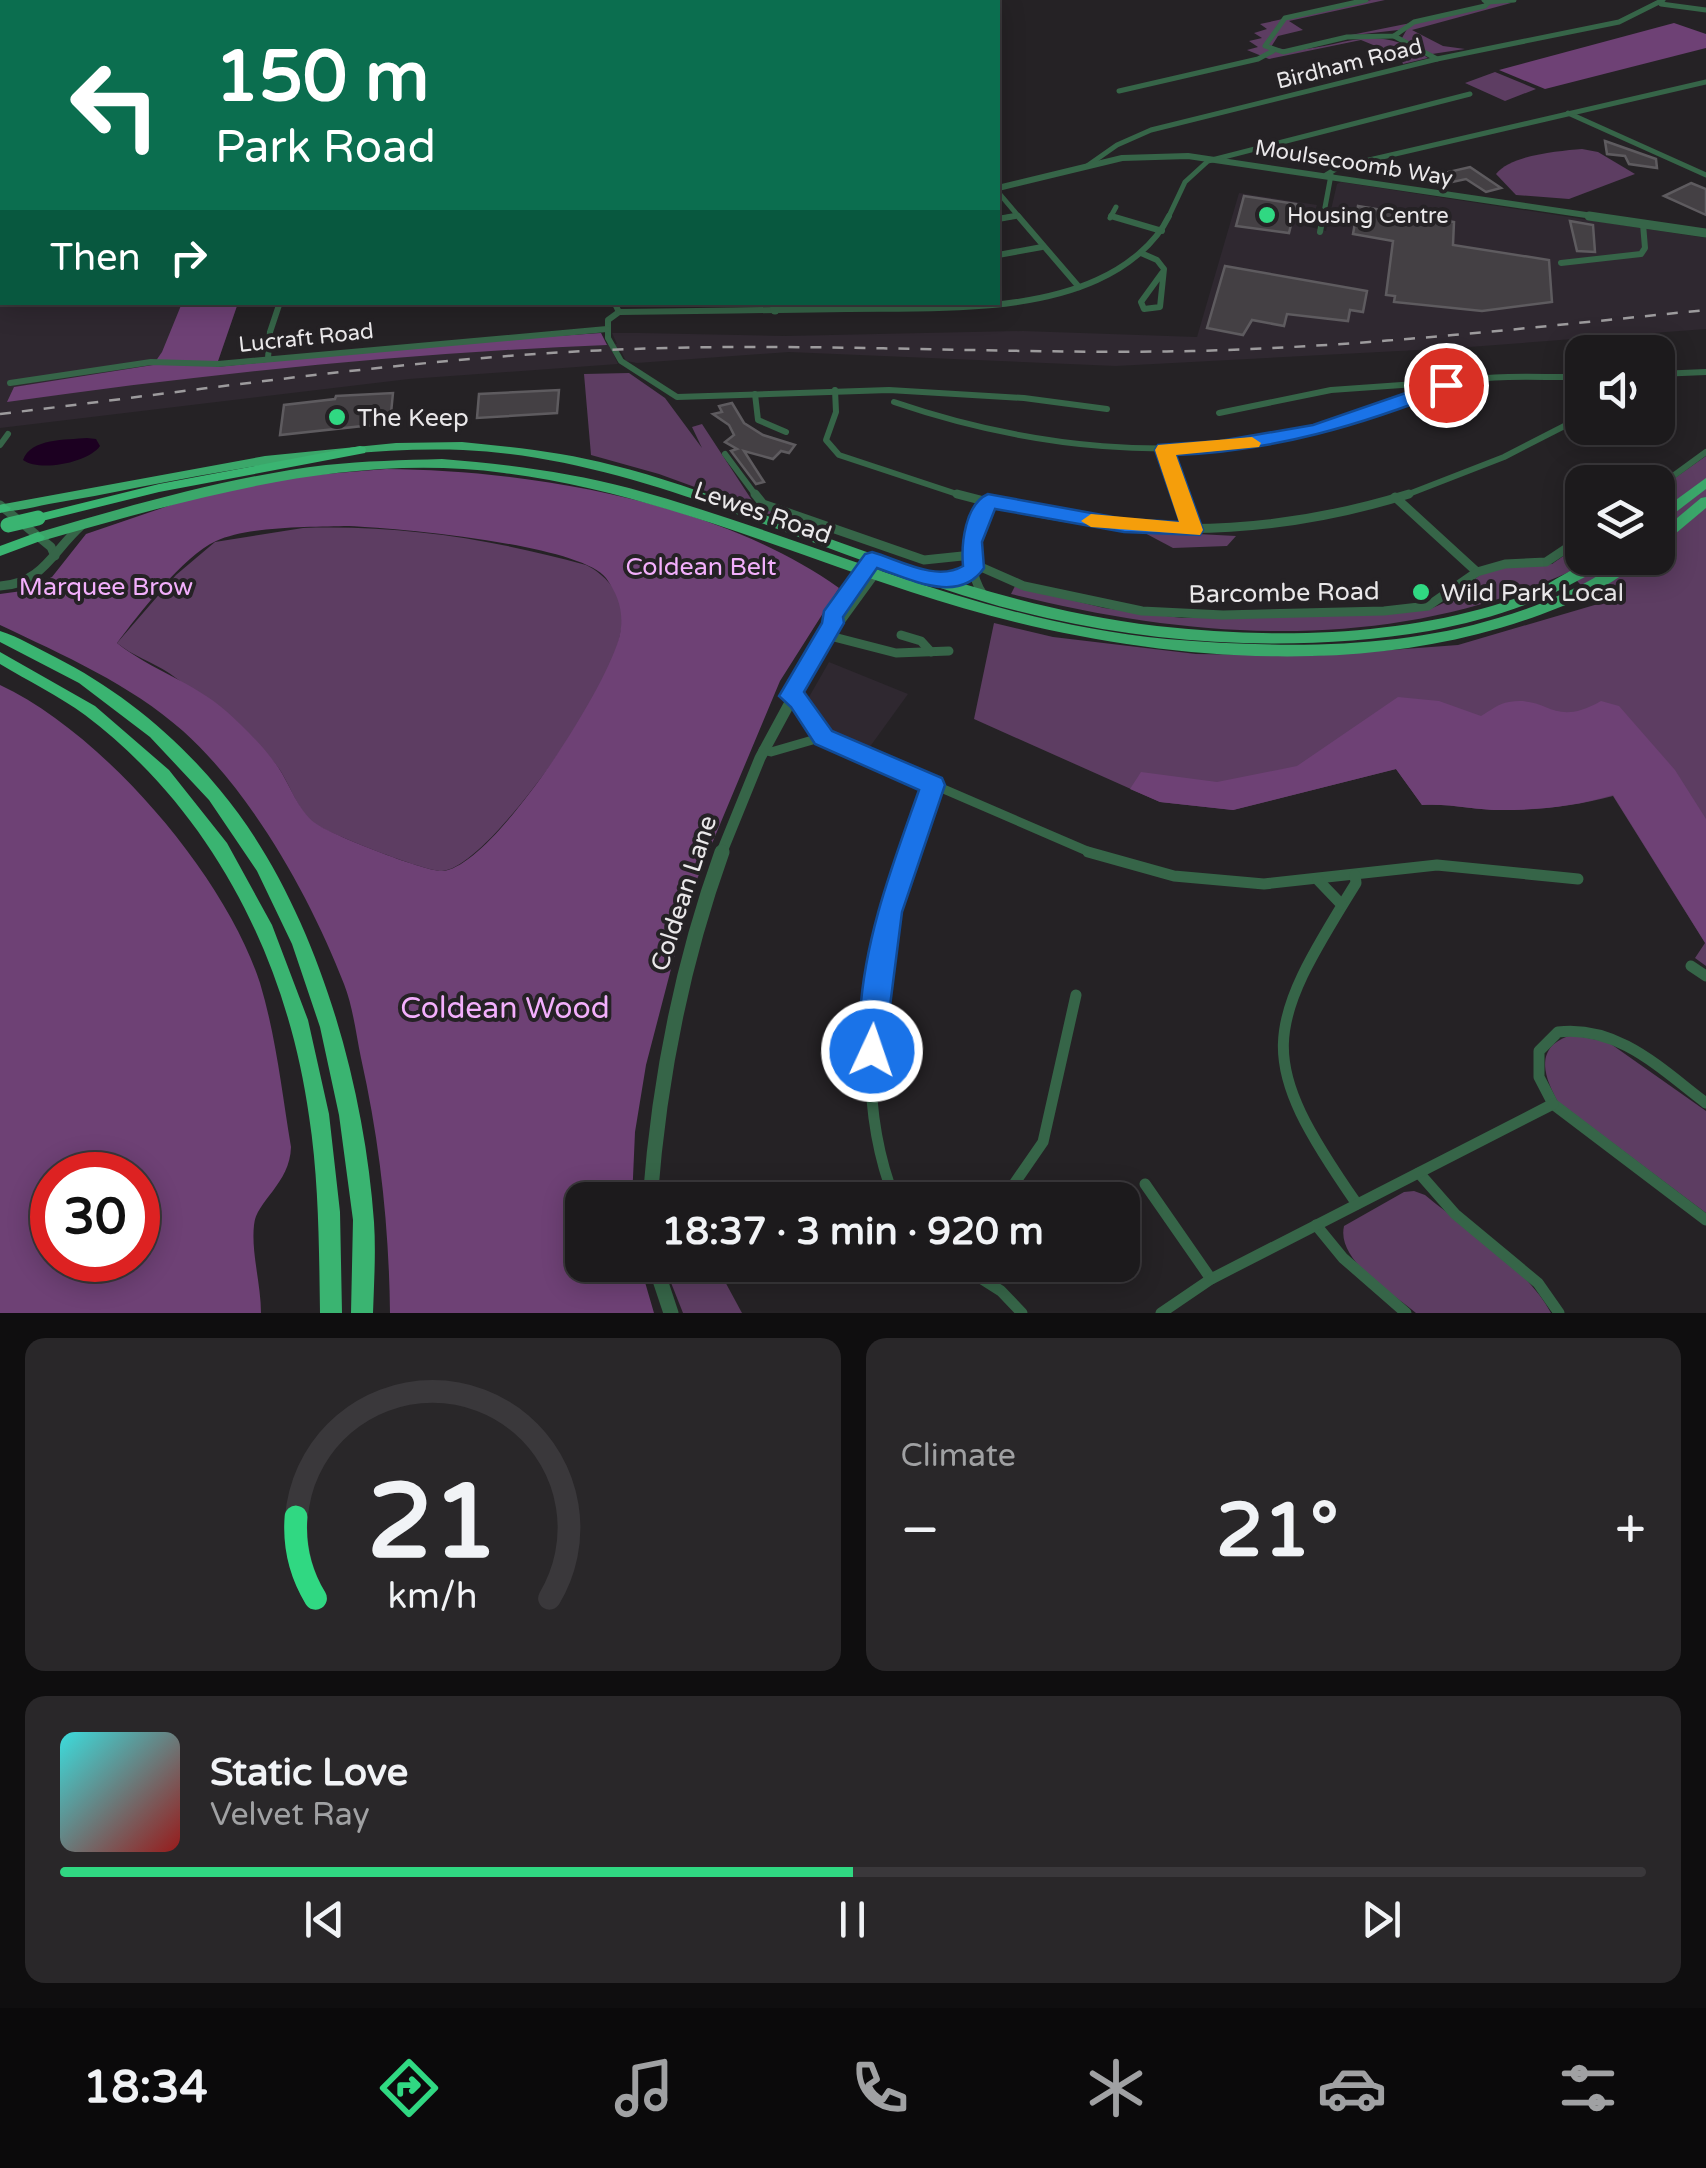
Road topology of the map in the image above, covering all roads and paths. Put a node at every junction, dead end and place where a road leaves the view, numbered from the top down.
1 (1366, 0) edge
2 (1514, 0) edge
3 (1486, 1) edge
4 (1662, 2) edge
5 (1686, 4) edge
6 (1706, 10) edge
7 (1394, 36) junction
8 (1274, 51) junction
9 (1438, 59) junction
10 (1706, 82) edge
11 (1119, 91) dead end
12 (1470, 94) dead end
13 (1568, 113) junction
14 (1217, 159) junction
15 (1357, 164) junction
16 (1086, 166) junction
17 (1328, 175) junction
18 (1706, 175) edge
19 (1364, 180) junction
20 (1000, 190) edge
21 (1000, 193) edge
22 (1116, 207) dead end
23 (1015, 216) junction
24 (1000, 220) edge
25 (1643, 224) junction
26 (1162, 231) junction
27 (1320, 232) dead end
28 (1706, 233) edge
29 (1042, 247) junction
30 (1141, 253) junction
31 (1000, 255) edge
32 (1561, 263) dead end
33 (1162, 272) junction
34 (1079, 286) junction
35 (1000, 302) edge
36 (279, 305) edge
37 (616, 305) edge
38 (987, 305) edge
39 (775, 306) edge
40 (619, 312) junction
41 (607, 330) junction
42 (268, 358) junction
43 (1706, 372) edge
44 (1675, 373) edge
45 (1565, 377) edge
46 (10, 383) dead end
47 (1430, 383) dead end
48 (1372, 386) junction
49 (835, 390) junction
50 (755, 394) junction
51 (1415, 398) junction
52 (894, 402) dead end
53 (925, 402) dead end
54 (1108, 408) dead end
55 (917, 410) junction
56 (1219, 412) dead end
57 (1565, 425) edge
58 (786, 432) dead end
59 (8, 434) dead end
60 (0, 445) edge
61 (360, 450) junction
62 (1165, 450) junction
63 (1706, 452) edge
64 (725, 454) dead end
65 (734, 469) junction
66 (724, 472) dead end
67 (1675, 475) edge
68 (1706, 482) edge
69 (1395, 497) junction
70 (988, 501) junction
71 (1706, 502) edge
72 (1675, 506) edge
73 (1, 507) edge
74 (87, 521) junction
75 (4, 526) edge
76 (1675, 527) edge
77 (1192, 530) junction
78 (38, 536) junction
79 (1565, 549) edge
80 (0, 551) edge
81 (55, 556) junction
82 (973, 563) junction
83 (872, 567) junction
84 (1478, 572) junction
85 (1578, 575) edge
86 (1607, 575) edge
87 (940, 582) junction
88 (0, 586) edge
89 (987, 597) junction
90 (1048, 627) junction
91 (829, 629) junction
92 (901, 635) dead end
93 (0, 636) edge
94 (949, 651) dead end
95 (932, 652) junction
96 (0, 657) edge
97 (791, 696) junction
98 (823, 738) junction
99 (763, 750) junction
100 (933, 785) junction
101 (1355, 876) junction
102 (1318, 880) junction
103 (1578, 880) dead end
104 (1341, 904) junction
105 (1691, 966) dead end
106 (1706, 976) edge
107 (1076, 995) dead end
108 (1706, 1103) edge
109 (1554, 1104) junction
110 (1419, 1174) junction
111 (651, 1182) edge
112 (887, 1182) edge
113 (1015, 1182) edge
114 (1145, 1184) dead end
115 (1356, 1204) junction
116 (1706, 1220) edge
117 (1316, 1225) junction
118 (1211, 1278) junction
119 (661, 1282) edge
120 (987, 1282) edge
121 (331, 1313) edge
122 (362, 1313) edge
123 (671, 1313) edge
124 (1022, 1313) edge
125 (1161, 1313) edge
126 (1406, 1313) edge
127 (1559, 1313) edge

1 - 8 street
2 - 3 street
3 - 7 street
4 - 5 street
4 - 9 street, Birdham Road
5 - 6 street
7 - 8 street
7 - 9 street
8 - 11 street
9 - 16 street, Birdham Road
10 - 13 street
12 - 14 street
13 - 15 street
13 - 18 street
14 - 16 street, Moulsecoomb Way
14 - 17 street, Moulsecoomb Way
14 - 26 street
15 - 17 street
15 - 19 street
16 - 20 street, Moulsecoomb Way
17 - 19 street, Moulsecoomb Way
17 - 27 street
19 - 25 street, Moulsecoomb Way
21 - 23 street
22 - 26 street
23 - 24 street
23 - 29 street
25 - 28 street, Moulsecoomb Way
25 - 32 street
26 - 30 street
29 - 31 street
29 - 34 street
30 - 33 street
30 - 34 street
33 - 33 street
34 - 35 street
36 - 42 street
37 - 40 street
38 - 39 street
39 - 40 street
40 - 41 street
41 - 42 street, Lucraft Road
41 - 50 street
42 - 46 street, Lucraft Road
43 - 44 street
45 - 51 street
47 - 48 street
48 - 51 street
48 - 56 street
49 - 50 street
49 - 54 street
49 - 70 street
50 - 58 street
51 - 62 street
52 - 55 street
53 - 55 street
55 - 62 street
57 - 69 street
59 - 60 street
61 - 73 main road, Lewes Road
61 - 75 highway, bridge
61 - 83 main road, Lewes Road
62 - 77 street
63 - 67 street
64 - 65 street
65 - 66 street
65 - 82 street
68 - 72 main road
69 - 77 street
69 - 84 street
70 - 77 street
70 - 82 street
71 - 76 main road
73 - 78 street
74 - 78 main road, Lewes Road
74 - 81 street
74 - 83 main road, Lewes Road
78 - 80 highway
78 - 81 street
79 - 84 street, Barcombe Road
81 - 88 street
82 - 84 street, Barcombe Road
82 - 87 street
82 - 89 street
83 - 87 main road, Lewes Road
83 - 90 main road, Lewes Road
83 - 91 street, Coldean Lane
85 - 89 main road, Lewes Road
86 - 90 main road, Lewes Road
87 - 89 main road, Lewes Road
89 - 90 main road
91 - 95 street
91 - 97 street, Coldean Lane
92 - 95 street
93 - 122 highway
94 - 95 street
96 - 121 highway
97 - 98 street
97 - 99 street, Coldean Lane
98 - 99 street
98 - 100 street
99 - 111 street, Coldean Lane
100 - 102 street
100 - 112 street
101 - 102 street
101 - 103 street
101 - 104 street
102 - 104 street
104 - 115 street
105 - 106 street
107 - 113 street
108 - 109 street
109 - 110 street
109 - 116 street
110 - 115 street
110 - 127 street
114 - 118 street
115 - 117 street
117 - 118 street
117 - 126 street
118 - 125 street
119 - 123 street
120 - 124 street

